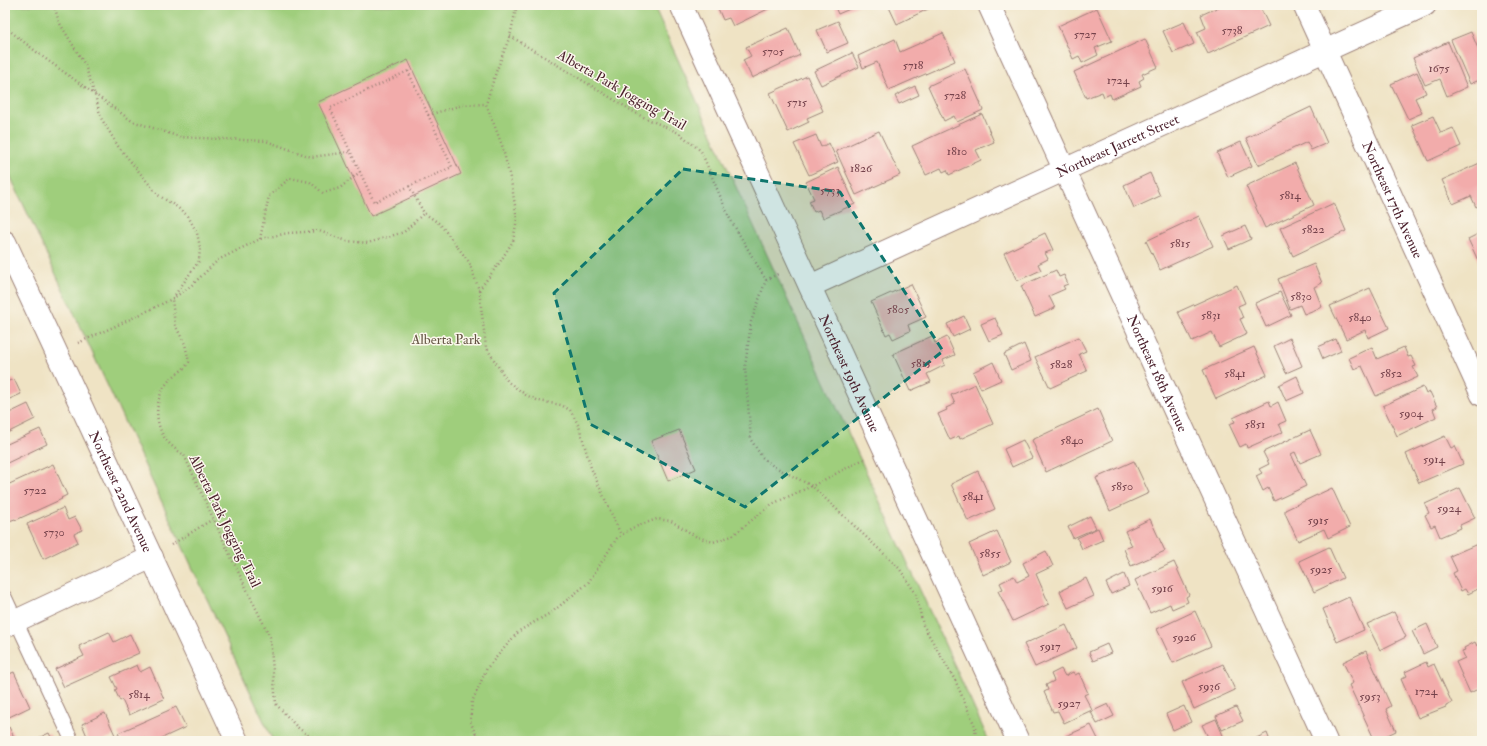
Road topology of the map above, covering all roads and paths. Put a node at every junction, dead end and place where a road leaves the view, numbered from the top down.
1 (54, 5) edge
2 (518, 5) edge
3 (681, 5) edge
4 (989, 5) edge
5 (1304, 5) edge
6 (1425, 5) edge
7 (5, 27) edge
8 (510, 36) junction
9 (1325, 51) junction
10 (96, 95) junction
11 (486, 104) junction
12 (428, 114) junction
13 (350, 152) junction
14 (1064, 170) junction
15 (360, 172) junction
16 (410, 186) junction
17 (424, 213) junction
18 (260, 239) junction
19 (5, 242) edge
20 (810, 286) junction
21 (479, 290) junction
22 (172, 299) junction
23 (56, 352) junction
24 (1482, 395) edge
25 (884, 449) junction
26 (812, 486) junction
27 (214, 519) junction
28 (621, 535) junction
29 (152, 558) junction
30 (5, 597) edge
31 (11, 624) edge
32 (72, 741) edge
33 (237, 741) edge
34 (319, 741) edge
35 (479, 741) edge
36 (976, 741) edge
37 (1018, 741) edge
38 (1326, 741) edge

1 - 10 path
2 - 8 path
3 - 20 street, Northeast 19th Avenue
4 - 14 street, Northeast 18th Avenue
5 - 9 street, Northeast 17th Avenue
6 - 9 street, Northeast Jarrett Street
7 - 10 path
8 - 11 path
8 - 26 path, Alberta Park Jogging Trail
9 - 14 street, Northeast Jarrett Street
9 - 24 street, Northeast 17th Avenue
10 - 13 path
10 - 22 path
11 - 12 path
11 - 21 path
12 - 13 path
12 - 16 path
13 - 15 path
14 - 20 street, Northeast Jarrett Street
14 - 38 street, Northeast 18th Avenue
15 - 16 path
15 - 18 path
16 - 17 path
17 - 18 path
17 - 21 path
18 - 22 path
19 - 23 street, Northeast 22nd Avenue
20 - 25 street, Northeast 19th Avenue
21 - 28 path
22 - 23 path
22 - 27 path, Alberta Park Jogging Trail
23 - 29 street, Northeast 22nd Avenue
25 - 26 path
25 - 37 street, Northeast 19th Avenue
26 - 28 path
26 - 36 path, Alberta Park Jogging Trail
27 - 29 path
27 - 34 path, Alberta Park Jogging Trail
28 - 35 path
29 - 31 street
29 - 33 street, Northeast 22nd Avenue
30 - 31 lane
31 - 32 lane

